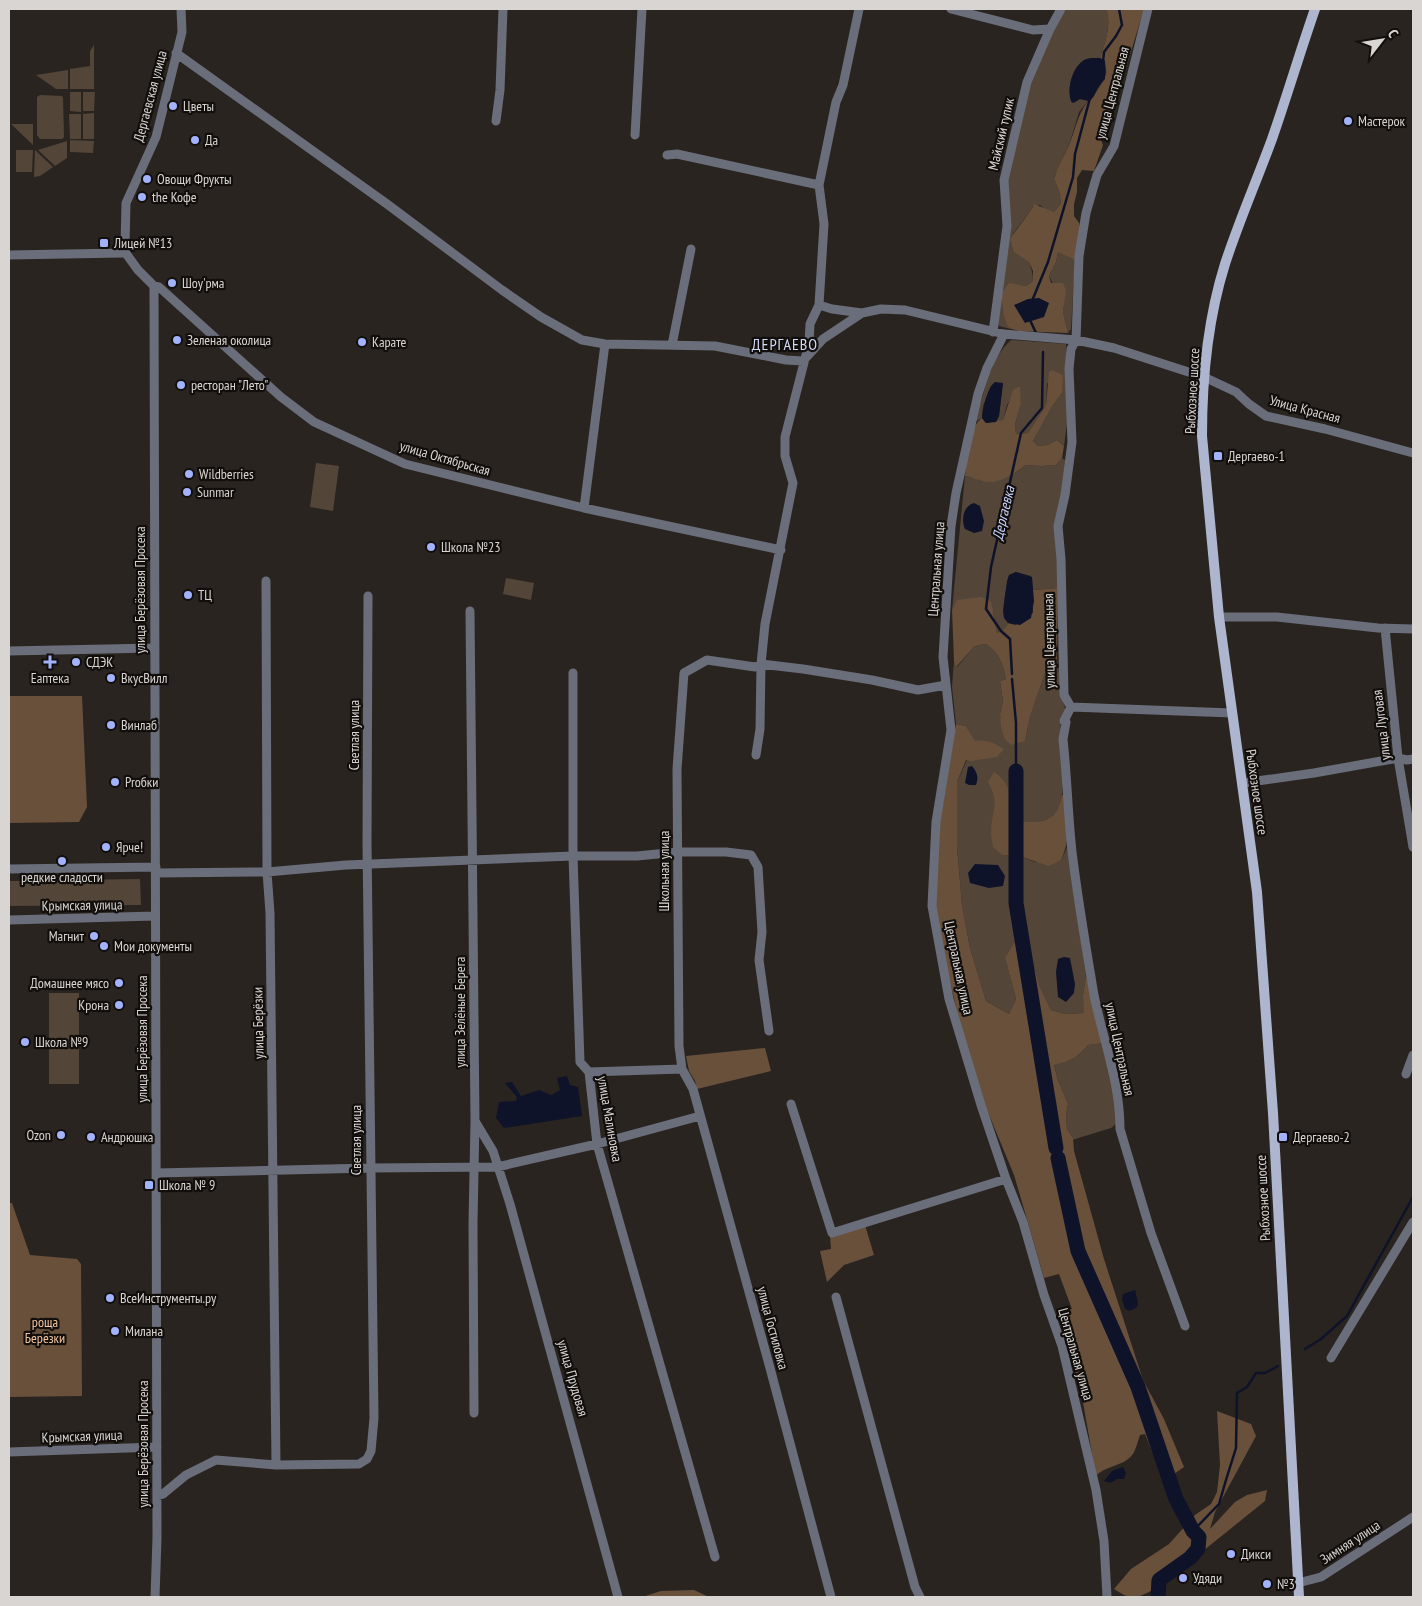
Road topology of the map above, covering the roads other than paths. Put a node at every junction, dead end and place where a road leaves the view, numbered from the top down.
1 (181, 9) edge
2 (503, 9) edge
3 (642, 9) edge
4 (859, 9) edge
5 (951, 9) edge
6 (1061, 9) edge
7 (1148, 9) edge
8 (1315, 9) edge
9 (1050, 29) junction
10 (176, 53) junction
11 (496, 121) dead end
12 (635, 135) dead end
13 (667, 155) dead end
14 (819, 186) junction
15 (691, 249) dead end
16 (124, 250) junction
17 (9, 254) edge
18 (154, 286) junction
19 (819, 305) junction
20 (862, 312) junction
21 (993, 332) junction
22 (1004, 334) junction
23 (1076, 340) junction
24 (605, 344) junction
25 (672, 345) junction
26 (804, 361) junction
27 (1204, 377) junction
28 (1413, 453) edge
29 (584, 508) junction
30 (781, 550) junction
31 (266, 581) dead end
32 (368, 596) dead end
33 (470, 612) dead end
34 (1219, 617) junction
35 (1385, 628) junction
36 (1413, 629) edge
37 (154, 648) junction
38 (9, 651) edge
39 (761, 664) junction
40 (573, 673) dead end
41 (946, 685) junction
42 (1071, 707) junction
43 (1232, 713) junction
44 (756, 755) dead end
45 (1398, 758) junction
46 (1413, 759) edge
47 (1243, 783) junction
48 (1413, 847) edge
49 (678, 852) junction
50 (573, 856) junction
51 (473, 860) junction
52 (368, 865) junction
53 (9, 869) edge
54 (156, 870) junction
55 (267, 872) junction
56 (155, 916) junction
57 (9, 920) edge
58 (769, 1031) dead end
59 (1413, 1055) edge
60 (682, 1069) junction
61 (589, 1072) junction
62 (1406, 1074) dead end
63 (791, 1104) dead end
64 (700, 1116) junction
65 (475, 1121) junction
66 (598, 1144) junction
67 (370, 1168) junction
68 (475, 1168) junction
69 (497, 1168) junction
70 (273, 1170) junction
71 (156, 1173) junction
72 (1006, 1179) junction
73 (1413, 1222) edge
74 (836, 1297) dead end
75 (1185, 1326) dead end
76 (1331, 1358) dead end
77 (474, 1413) dead end
78 (157, 1447) junction
79 (9, 1452) edge
80 (276, 1465) junction
81 (157, 1496) junction
82 (1413, 1517) edge
83 (715, 1557) dead end
84 (1298, 1584) junction
85 (155, 1597) edge
86 (618, 1597) edge
87 (831, 1597) edge
88 (920, 1597) edge
89 (1108, 1597) edge
90 (1299, 1597) edge

1 - 10 street, Дергаевская улица
2 - 11 street
3 - 12 street
4 - 14 street
5 - 9 street
6 - 9 street, Майский тупик
7 - 23 street, улица Центральная
8 - 27 main road, Рыбхозное шоссе
9 - 21 street, Майский тупик
10 - 16 street, Дергаевская улица
10 - 24 street
13 - 14 street
14 - 19 street
15 - 25 street
16 - 17 street
16 - 18 street
18 - 29 street, улица Октябрьская
18 - 37 street, улица Берёзовая Просека
19 - 20 street, Улица Красная
19 - 26 street
20 - 21 street, Улица Красная
20 - 26 street
21 - 22 street, Улица Красная
22 - 23 street, Улица Красная
22 - 41 street, Центральная улица
23 - 27 street, Улица Красная
23 - 42 street, улица Центральная
24 - 25 street
24 - 29 street
25 - 26 street
26 - 30 street
27 - 28 street, Улица Красная
27 - 34 main road, Рыбхозное шоссе
29 - 30 street, улица Октябрьская
30 - 39 street
31 - 55 street, улица Берёзки
32 - 52 street, Светлая улица
33 - 51 street, улица Зелёные Берега
34 - 35 street
34 - 43 main road, Рыбхозное шоссе
35 - 36 street
35 - 45 street, улица Луговая
37 - 38 street
37 - 54 street, улица Берёзовая Просека
39 - 41 street
39 - 44 street
39 - 49 street, Школьная улица
40 - 50 street, улица Малиновка
41 - 72 street, Центральная улица
42 - 43 street
42 - 75 street, улица Центральная
43 - 47 main road, Рыбхозное шоссе
45 - 46 street
45 - 47 street
45 - 48 street, улица Луговая
47 - 84 main road, Рыбхозное шоссе
49 - 50 street
49 - 58 street
49 - 60 street, Школьная улица
50 - 51 street
50 - 61 street, улица Малиновка
51 - 52 street
51 - 65 street, улица Зелёные Берега
52 - 55 street
52 - 67 street, Светлая улица
53 - 54 street
54 - 55 street
54 - 56 street, улица Берёзовая Просека
55 - 70 street, улица Берёзки
56 - 57 street, Крымская улица
56 - 71 street, улица Берёзовая Просека
59 - 62 street
60 - 61 street
60 - 64 street, улица Гостиловка
61 - 66 street, улица Малиновка
63 - 72 street
64 - 66 street
64 - 87 street, улица Гостиловка
65 - 68 street, улица Зелёные Берега
65 - 69 street, улица Прудовая
66 - 69 street
66 - 83 street, улица Малиновка
67 - 68 street
67 - 70 street
67 - 80 street, Светлая улица
68 - 69 street
68 - 77 street, улица Зелёные Берега
69 - 86 street, улица Прудовая
70 - 71 street
70 - 80 street, улица Берёзки
71 - 78 street, улица Берёзовая Просека
72 - 89 street, Центральная улица
73 - 76 street
74 - 88 street
78 - 79 street, Крымская улица
78 - 81 street, улица Берёзовая Просека
80 - 81 street, Светлая улица
81 - 85 street, улица Берёзовая Просека
82 - 84 street, Зимняя улица
84 - 90 main road, Рыбхозное шоссе

